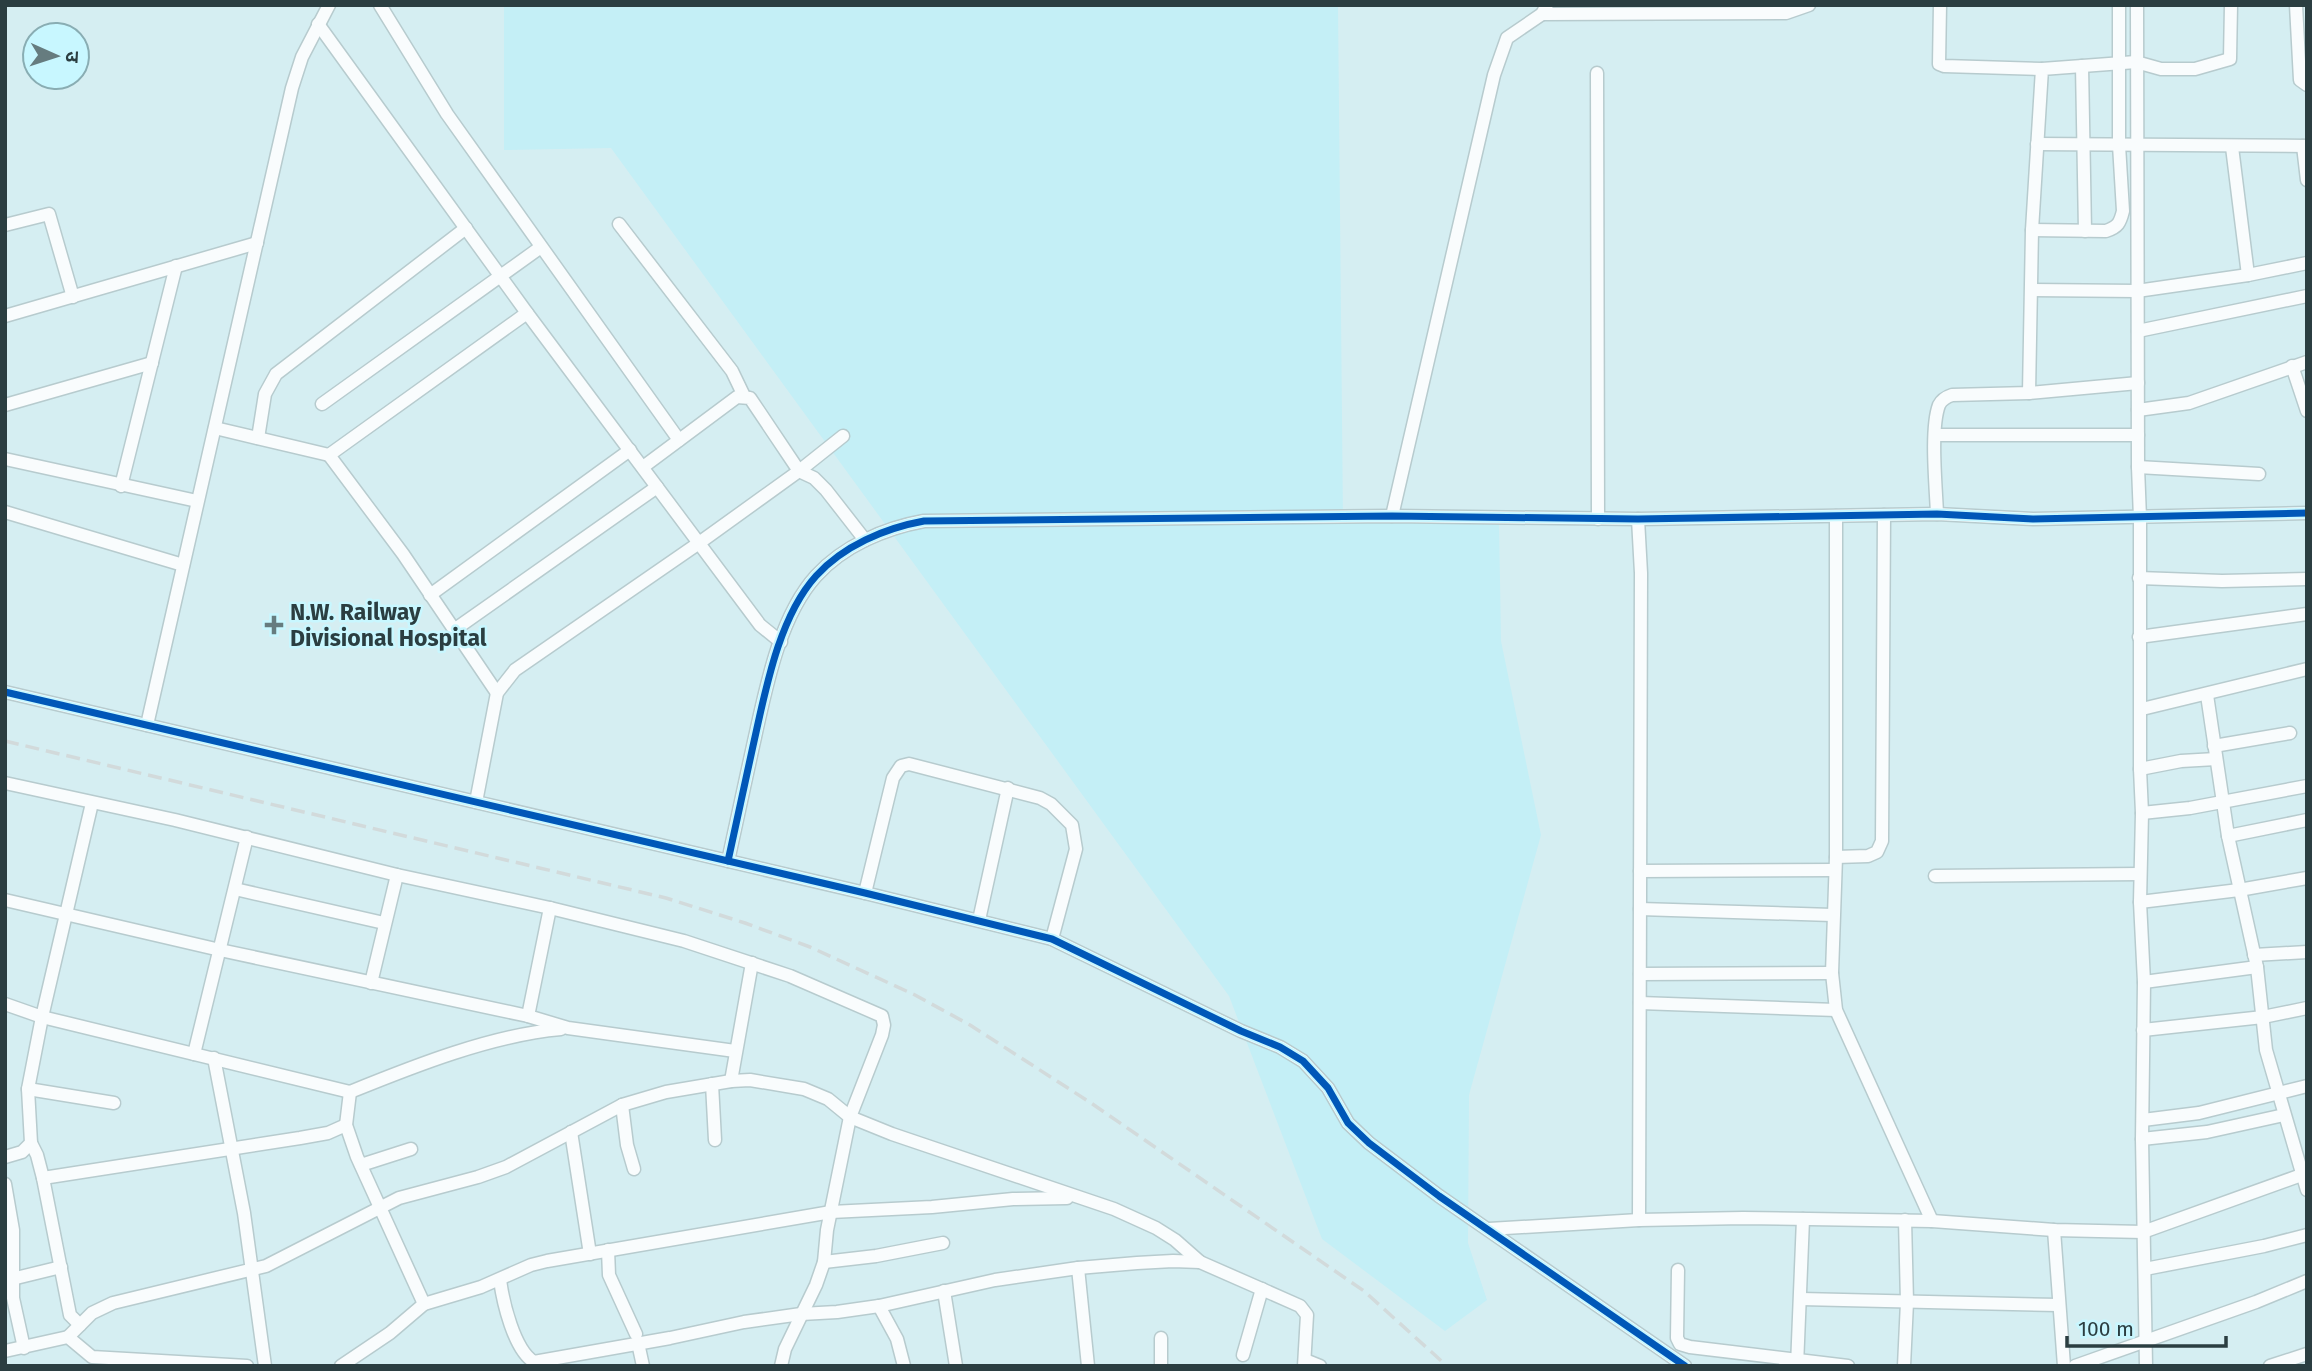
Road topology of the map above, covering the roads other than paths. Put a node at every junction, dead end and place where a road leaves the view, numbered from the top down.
1 (329, 5) edge
2 (380, 5) edge
3 (1809, 5) edge
4 (1940, 5) edge
5 (2119, 5) edge
6 (2137, 5) edge
7 (2231, 5) edge
8 (2296, 5) edge
9 (1545, 10) edge
10 (318, 24) junction
11 (2302, 31) edge
12 (2136, 61) junction
13 (2119, 63) junction
14 (2082, 66) junction
15 (2042, 69) junction
16 (1597, 73) dead end
17 (2307, 85) edge
18 (2037, 144) junction
19 (2083, 145) junction
20 (2119, 145) junction
21 (2136, 146) junction
22 (2305, 146) edge
23 (2232, 147) junction
24 (2307, 180) edge
25 (619, 224) dead end
26 (5, 225) edge
27 (466, 228) junction
28 (2032, 230) junction
29 (2084, 230) junction
30 (257, 243) junction
31 (541, 247) junction
32 (2307, 263) edge
33 (176, 267) junction
34 (2248, 275) junction
35 (500, 276) junction
36 (2032, 290) junction
37 (2137, 291) junction
38 (2307, 296) edge
39 (73, 297) junction
40 (527, 313) junction
41 (5, 316) edge
42 (2138, 331) junction
43 (2307, 362) edge
44 (152, 363) junction
45 (2292, 366) junction
46 (2138, 383) junction
47 (2029, 393) junction
48 (744, 396) junction
49 (322, 404) dead end
50 (5, 405) edge
51 (2138, 410) junction
52 (2307, 411) edge
53 (215, 428) junction
54 (1936, 435) junction
55 (2138, 435) junction
56 (843, 436) dead end
57 (258, 438) junction
58 (679, 440) junction
59 (630, 450) junction
60 (329, 455) junction
61 (5, 459) edge
62 (643, 467) junction
63 (2138, 467) junction
64 (799, 471) junction
65 (2259, 474) dead end
66 (121, 486) junction
67 (657, 487) junction
68 (197, 501) junction
69 (5, 512) edge
70 (2307, 513) edge
71 (1937, 514) junction
72 (1884, 515) junction
73 (1392, 516) junction
74 (1836, 516) junction
75 (2140, 518) junction
76 (1598, 519) junction
77 (1638, 519) junction
78 (865, 540) junction
79 (699, 543) junction
80 (183, 565) junction
81 (2139, 578) junction
82 (2307, 579) edge
83 (430, 595) junction
84 (2307, 614) edge
85 (454, 630) junction
86 (2139, 637) junction
87 (781, 642) junction
88 (2307, 669) edge
89 (5, 692) edge
90 (497, 693) junction
91 (2207, 695) junction
92 (2141, 709) junction
93 (147, 725) junction
94 (2290, 733) dead end
95 (2215, 752) junction
96 (2140, 769) junction
97 (5, 783) edge
98 (2307, 786) edge
99 (1008, 788) junction
100 (2222, 801) junction
101 (476, 802) junction
102 (92, 803) junction
103 (2143, 813) junction
104 (2307, 820) edge
105 (2228, 836) junction
106 (247, 837) junction
107 (1836, 857) junction
108 (728, 861) junction
109 (1835, 870) junction
110 (1640, 871) junction
111 (2140, 874) junction
112 (397, 875) junction
113 (1935, 876) dead end
114 (2307, 878) edge
115 (235, 889) junction
116 (2239, 890) junction
117 (865, 893) junction
118 (5, 900) edge
119 (2140, 902) junction
120 (550, 908) junction
121 (1640, 909) junction
122 (66, 913) junction
123 (1832, 915) junction
124 (979, 920) junction
125 (384, 923) junction
126 (1052, 939) junction
127 (220, 950) junction
128 (2307, 952) edge
129 (2256, 961) junction
130 (752, 963) junction
131 (1832, 973) junction
132 (1640, 974) junction
133 (2144, 982) junction
134 (371, 983) junction
135 (1640, 1003) junction
136 (5, 1004) edge
137 (2307, 1008) edge
138 (1836, 1010) junction
139 (528, 1016) junction
140 (42, 1017) junction
141 (2263, 1017) junction
142 (568, 1028) junction
143 (2143, 1030) junction
144 (735, 1051) junction
145 (194, 1054) junction
146 (214, 1058) junction
147 (731, 1081) junction
148 (712, 1084) junction
149 (2307, 1086) edge
150 (28, 1089) junction
151 (351, 1092) junction
152 (2278, 1094) junction
153 (114, 1103) dead end
154 (622, 1105) junction
155 (2284, 1115) junction
156 (850, 1117) junction
157 (2143, 1120) junction
158 (346, 1125) junction
159 (571, 1132) junction
160 (2142, 1139) junction
161 (715, 1140) dead end
162 (31, 1143) junction
163 (232, 1148) junction
164 (411, 1149) dead end
165 (5, 1157) edge
166 (361, 1165) junction
167 (634, 1169) dead end
168 (2305, 1174) edge
169 (43, 1178) junction
170 (5, 1184) edge
171 (2307, 1189) edge
172 (1078, 1198) junction
173 (380, 1208) junction
174 (831, 1212) junction
175 (1803, 1219) junction
176 (1639, 1220) junction
177 (1905, 1220) junction
178 (1932, 1221) junction
179 (1489, 1229) junction
180 (2054, 1230) junction
181 (2143, 1232) junction
182 (2307, 1236) edge
183 (943, 1243) dead end
184 (608, 1250) junction
185 (590, 1254) junction
186 (824, 1262) junction
187 (1200, 1262) junction
188 (61, 1267) junction
189 (1078, 1268) junction
190 (2145, 1269) junction
191 (1678, 1270) dead end
192 (253, 1271) junction
193 (12, 1279) junction
194 (500, 1280) junction
195 (2307, 1281) edge
196 (1262, 1289) junction
197 (944, 1291) junction
198 (1801, 1299) junction
199 (1907, 1302) junction
200 (424, 1304) junction
201 (2058, 1305) junction
202 (879, 1306) junction
203 (801, 1314) junction
204 (80, 1325) junction
205 (68, 1337) junction
206 (1161, 1338) dead end
207 (637, 1339) junction
208 (2145, 1340) junction
209 (24, 1348) junction
210 (5, 1351) edge
211 (2307, 1354) edge
212 (1243, 1355) dead end
213 (1797, 1362) edge
214 (1304, 1363) edge
215 (344, 1365) edge
216 (247, 1366) edge
217 (265, 1366) edge
218 (643, 1366) edge
219 (781, 1366) edge
220 (904, 1366) edge
221 (956, 1366) edge
222 (1088, 1366) edge
223 (1161, 1366) edge
224 (1320, 1366) edge
225 (1685, 1366) edge
226 (1847, 1366) edge
227 (1904, 1366) edge
228 (2064, 1366) edge
229 (2076, 1366) edge
230 (2146, 1366) edge
231 (2270, 1366) edge

1 - 10 street
2 - 31 street
3 - 9 street
4 - 15 street
5 - 13 street
6 - 12 street
7 - 12 street
8 - 11 street
9 - 73 street
10 - 27 street
10 - 30 street
11 - 17 street
12 - 13 street
12 - 21 street
13 - 14 street
13 - 20 street
14 - 15 street
14 - 19 street
15 - 18 street
16 - 76 street
18 - 19 street
18 - 28 street
19 - 20 street
19 - 29 street
20 - 21 street
20 - 29 street
21 - 23 street
21 - 37 street
22 - 23 street
22 - 24 street
23 - 34 street
25 - 48 street
26 - 39 street
27 - 35 street
27 - 57 street
28 - 29 street
28 - 36 street
30 - 33 street
30 - 53 street
31 - 35 street
31 - 58 street
32 - 34 street
33 - 39 street
33 - 44 street
34 - 37 street
35 - 40 street
35 - 49 street
36 - 37 street
36 - 47 street
37 - 42 street
38 - 42 street
39 - 41 street
40 - 59 street
40 - 60 street
42 - 46 street
43 - 45 street
44 - 50 street
44 - 66 street
45 - 51 street
45 - 52 street
46 - 47 street
46 - 51 street
47 - 54 street
48 - 58 street
48 - 64 street
51 - 55 street
53 - 57 street
53 - 68 street
54 - 55 street
54 - 71 street
55 - 63 street
56 - 64 street
57 - 60 street
58 - 62 street
59 - 62 street
59 - 83 street
60 - 83 street
61 - 66 street
62 - 67 street
63 - 65 street
63 - 75 street
64 - 78 street
64 - 79 street
66 - 68 street
67 - 79 street
67 - 85 street
68 - 80 street
69 - 80 street
70 - 75 street
71 - 72 street
71 - 75 street
72 - 74 street
72 - 107 street
73 - 76 street
73 - 78 street
74 - 77 street
74 - 107 street
75 - 81 street
76 - 77 street
77 - 110 street
78 - 87 street
79 - 87 street
79 - 90 street
80 - 93 street
81 - 82 street
81 - 86 street
83 - 85 street
84 - 86 street
85 - 90 street
86 - 92 street
87 - 108 street
88 - 91 street
89 - 93 street
90 - 101 street
91 - 92 street
91 - 95 street
92 - 96 street
93 - 101 street
94 - 95 street
95 - 96 street
95 - 100 street
96 - 103 street
97 - 102 street
98 - 100 street
99 - 117 street
99 - 124 street
99 - 126 street
100 - 103 street
100 - 105 street
101 - 108 street
102 - 106 street
102 - 122 street
103 - 111 street
104 - 105 street
105 - 116 street
106 - 112 street
106 - 115 street
107 - 109 street
108 - 117 street
109 - 110 street
109 - 123 street
110 - 121 street
111 - 113 street
111 - 119 street
112 - 120 street
112 - 125 street
114 - 116 street
115 - 125 street
115 - 127 street
116 - 119 street
116 - 129 street
117 - 124 street
118 - 122 street
119 - 133 street
120 - 130 street
120 - 139 street
121 - 123 street
121 - 132 street
122 - 127 street
122 - 140 street
123 - 131 street
124 - 126 street
125 - 134 street
126 - 179 street
127 - 134 street
127 - 145 street
128 - 129 street
129 - 133 street
129 - 141 street
130 - 144 street
130 - 156 street
131 - 132 street
131 - 138 street
132 - 135 street
133 - 143 street
134 - 139 street
135 - 138 street
135 - 176 street
136 - 140 street
137 - 141 street
138 - 178 street
139 - 142 street
140 - 145 street
140 - 150 street
141 - 143 street
141 - 152 street
142 - 144 street
142 - 151 street
143 - 157 street
144 - 147 street
145 - 146 street
146 - 151 street
146 - 163 street
147 - 148 street
147 - 156 street
148 - 154 street
148 - 161 street
149 - 152 street
150 - 153 street
150 - 162 street
151 - 158 street
152 - 155 street
152 - 157 street
154 - 159 street
154 - 167 street
155 - 160 street
155 - 168 street
156 - 172 street
156 - 174 street
157 - 160 street
158 - 163 street
158 - 166 street
159 - 173 street
159 - 185 street
160 - 181 street
162 - 165 street
162 - 169 street
163 - 169 street
163 - 192 street
164 - 166 street
166 - 173 street
168 - 171 street
168 - 181 street
169 - 188 street
170 - 193 street
172 - 174 street
172 - 187 street
173 - 192 street
173 - 200 street
174 - 184 street
174 - 186 street
175 - 176 street
175 - 177 street
175 - 198 street
176 - 179 street
177 - 178 street
177 - 199 street
178 - 180 street
179 - 225 street
180 - 181 street
180 - 201 street
181 - 190 street
182 - 190 street
183 - 186 street
184 - 185 street
184 - 207 street
185 - 194 street
186 - 203 street
187 - 189 street
187 - 196 street
188 - 193 street
188 - 204 street
189 - 197 street
189 - 222 street
190 - 208 street
191 - 213 street
192 - 204 street
192 - 217 street
193 - 209 street
194 - 200 street
194 - 207 street
195 - 208 street
196 - 212 street
196 - 214 street
197 - 202 street
197 - 221 street
198 - 199 street
198 - 213 street
199 - 201 street
199 - 227 street
200 - 215 street
201 - 228 street
202 - 203 street
202 - 220 street
203 - 207 street
203 - 219 street
204 - 205 street
205 - 209 street
205 - 216 street
206 - 223 street
207 - 218 street
208 - 229 street
208 - 230 street
209 - 210 street
211 - 231 street
213 - 226 street
214 - 224 street

